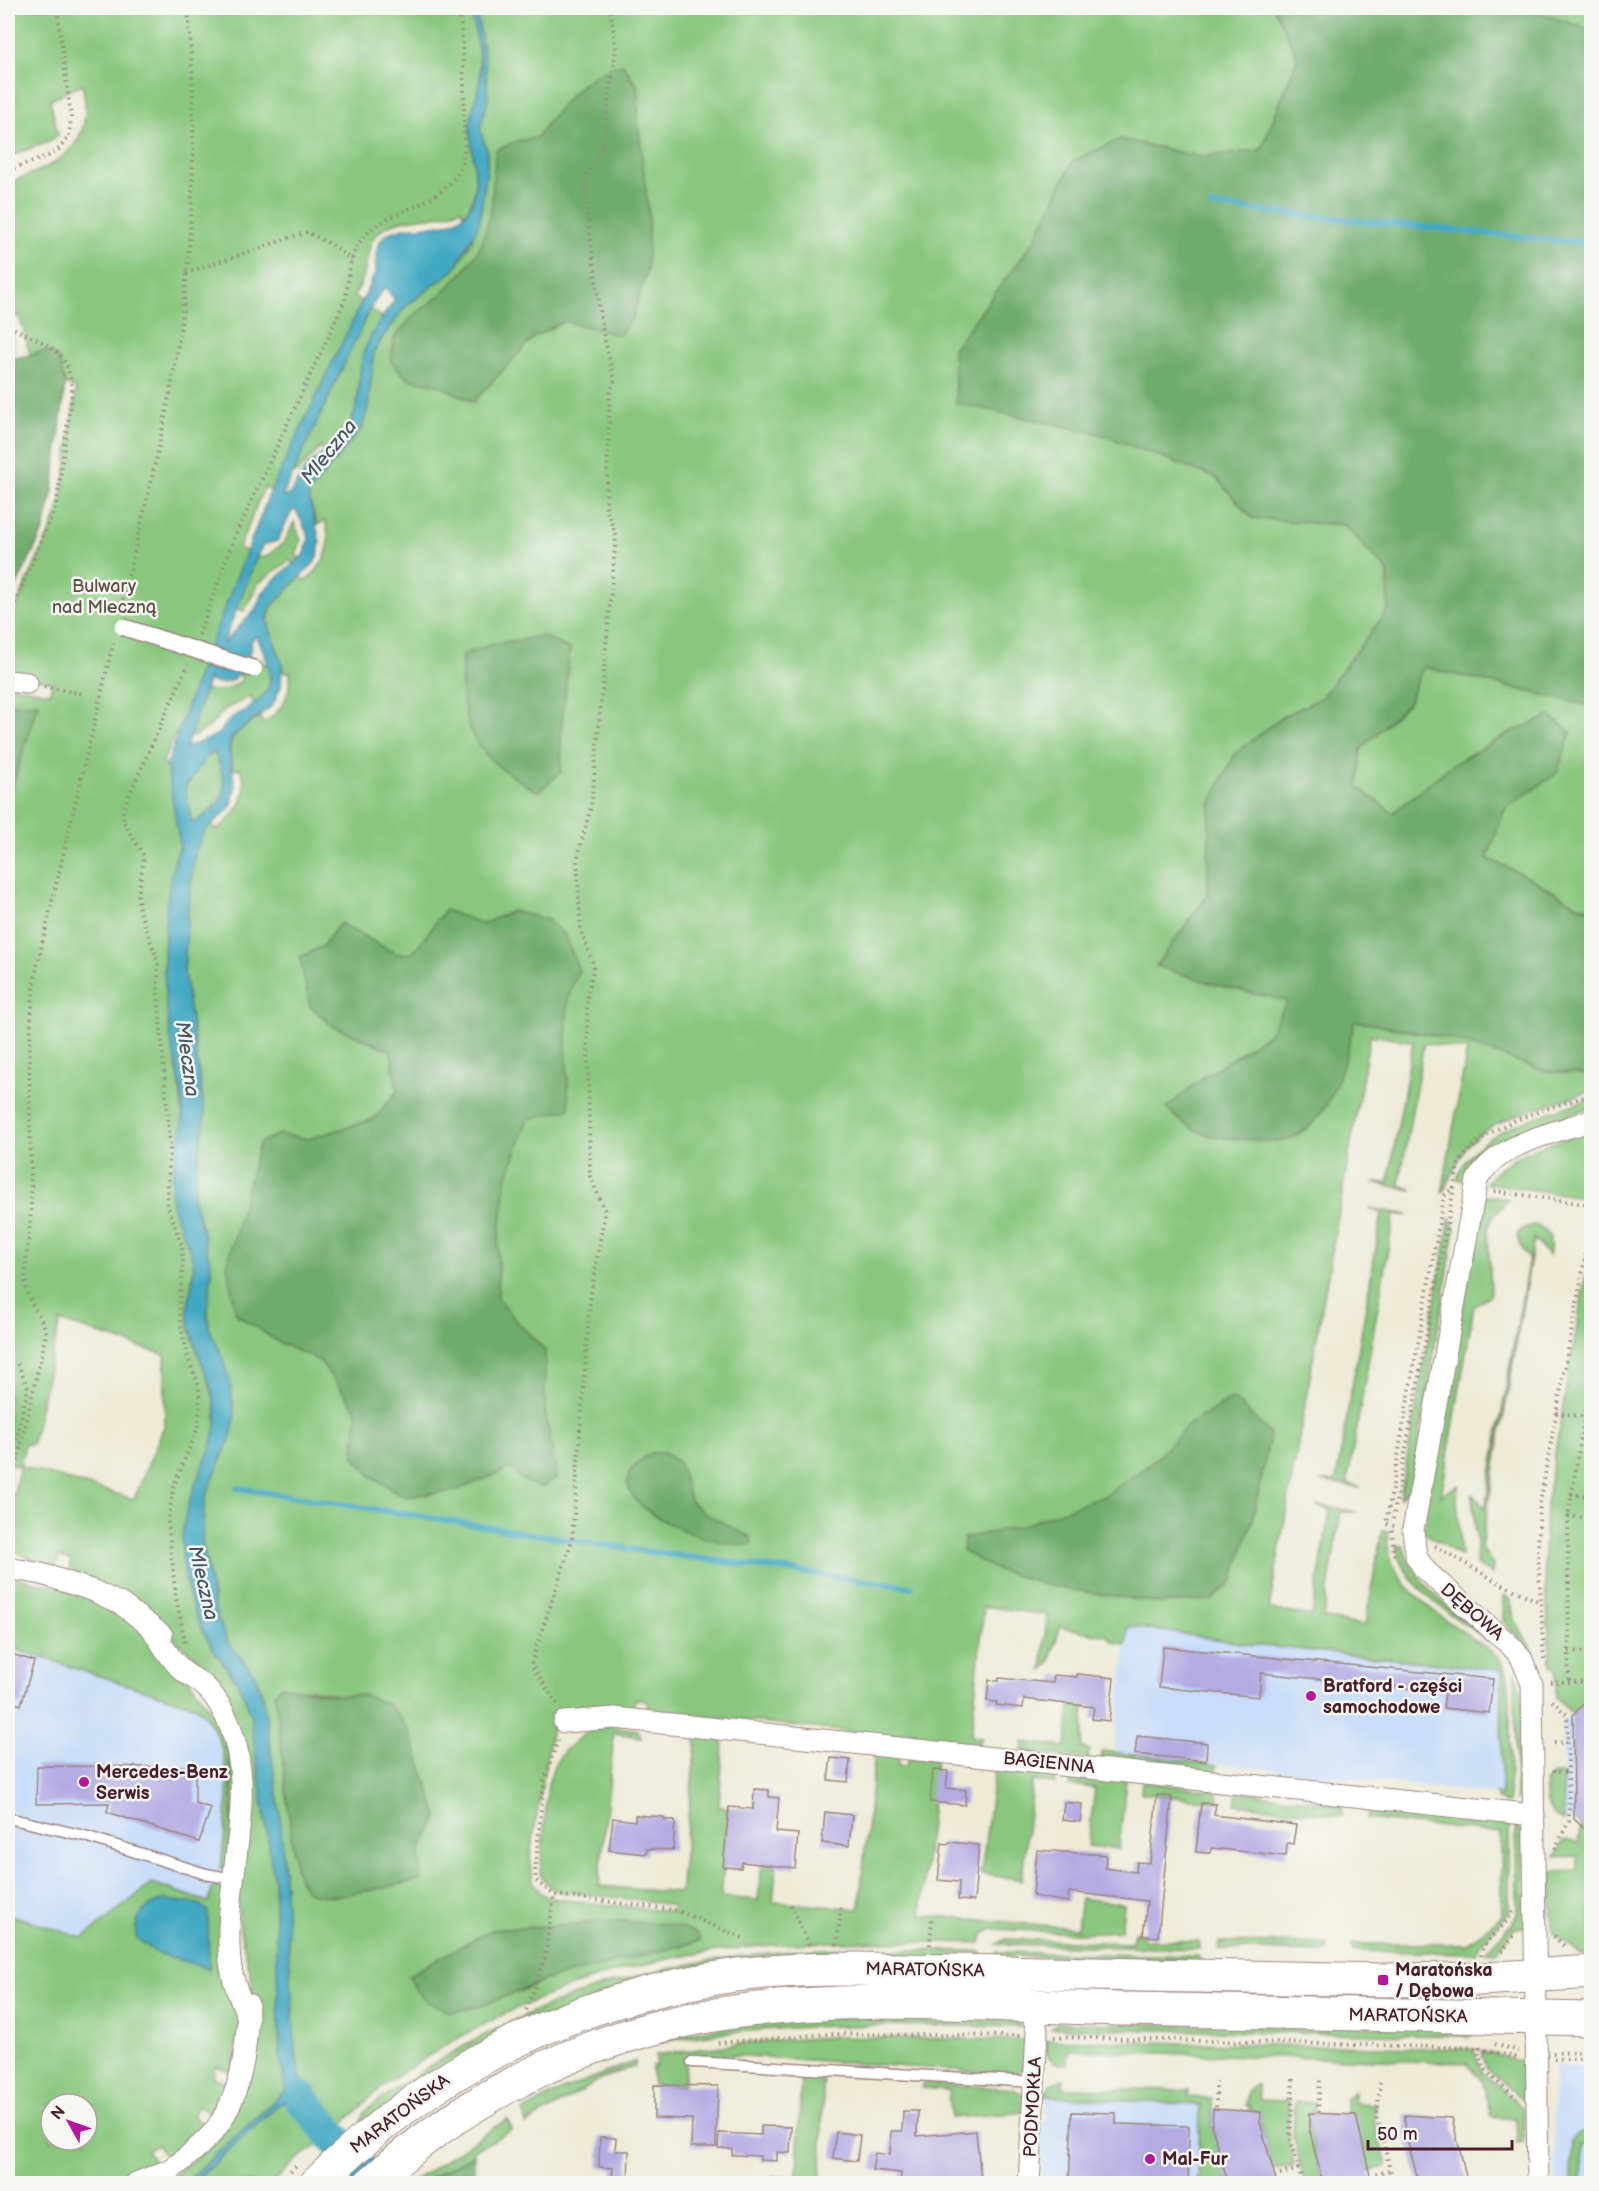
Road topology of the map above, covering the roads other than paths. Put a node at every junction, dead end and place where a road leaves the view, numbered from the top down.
1 (119, 626) road end
2 (254, 669) dead end
3 (1592, 1120) edge
4 (8, 1554) edge
5 (8, 1568) edge
6 (42, 1574) junction
7 (151, 1627) junction
8 (203, 1685) junction
9 (564, 1722) road end
10 (1534, 1815) junction
11 (8, 1818) edge
12 (233, 1879) junction
13 (1581, 1962) edge
14 (1536, 1976) junction
15 (1537, 2019) junction
16 (1592, 2019) edge
17 (1037, 2020) junction
18 (692, 2062) dead end
19 (1035, 2082) junction
20 (379, 2175) edge
21 (162, 2176) edge
22 (323, 2177) edge
23 (134, 2184) edge
24 (1029, 2184) edge
25 (1538, 2184) edge

1 - 2 street, bridge
3 - 10 street, DĘBOWA
4 - 6 street
5 - 6 street
6 - 7 street
7 - 8 street
7 - 8 street
8 - 12 street
9 - 10 street, BAGIENNA
10 - 14 street, DĘBOWA
11 - 12 lane
12 - 21 street
13 - 14 main road, MARATOŃSKA
14 - 15 street, DĘBOWA
14 - 22 main road, MARATOŃSKA
15 - 16 main road, MARATOŃSKA
15 - 17 main road, MARATOŃSKA
15 - 25 street, DĘBOWA
17 - 19 street, PODMOKŁA
17 - 20 main road, MARATOŃSKA
18 - 19 lane
19 - 24 street, PODMOKŁA
21 - 23 street

